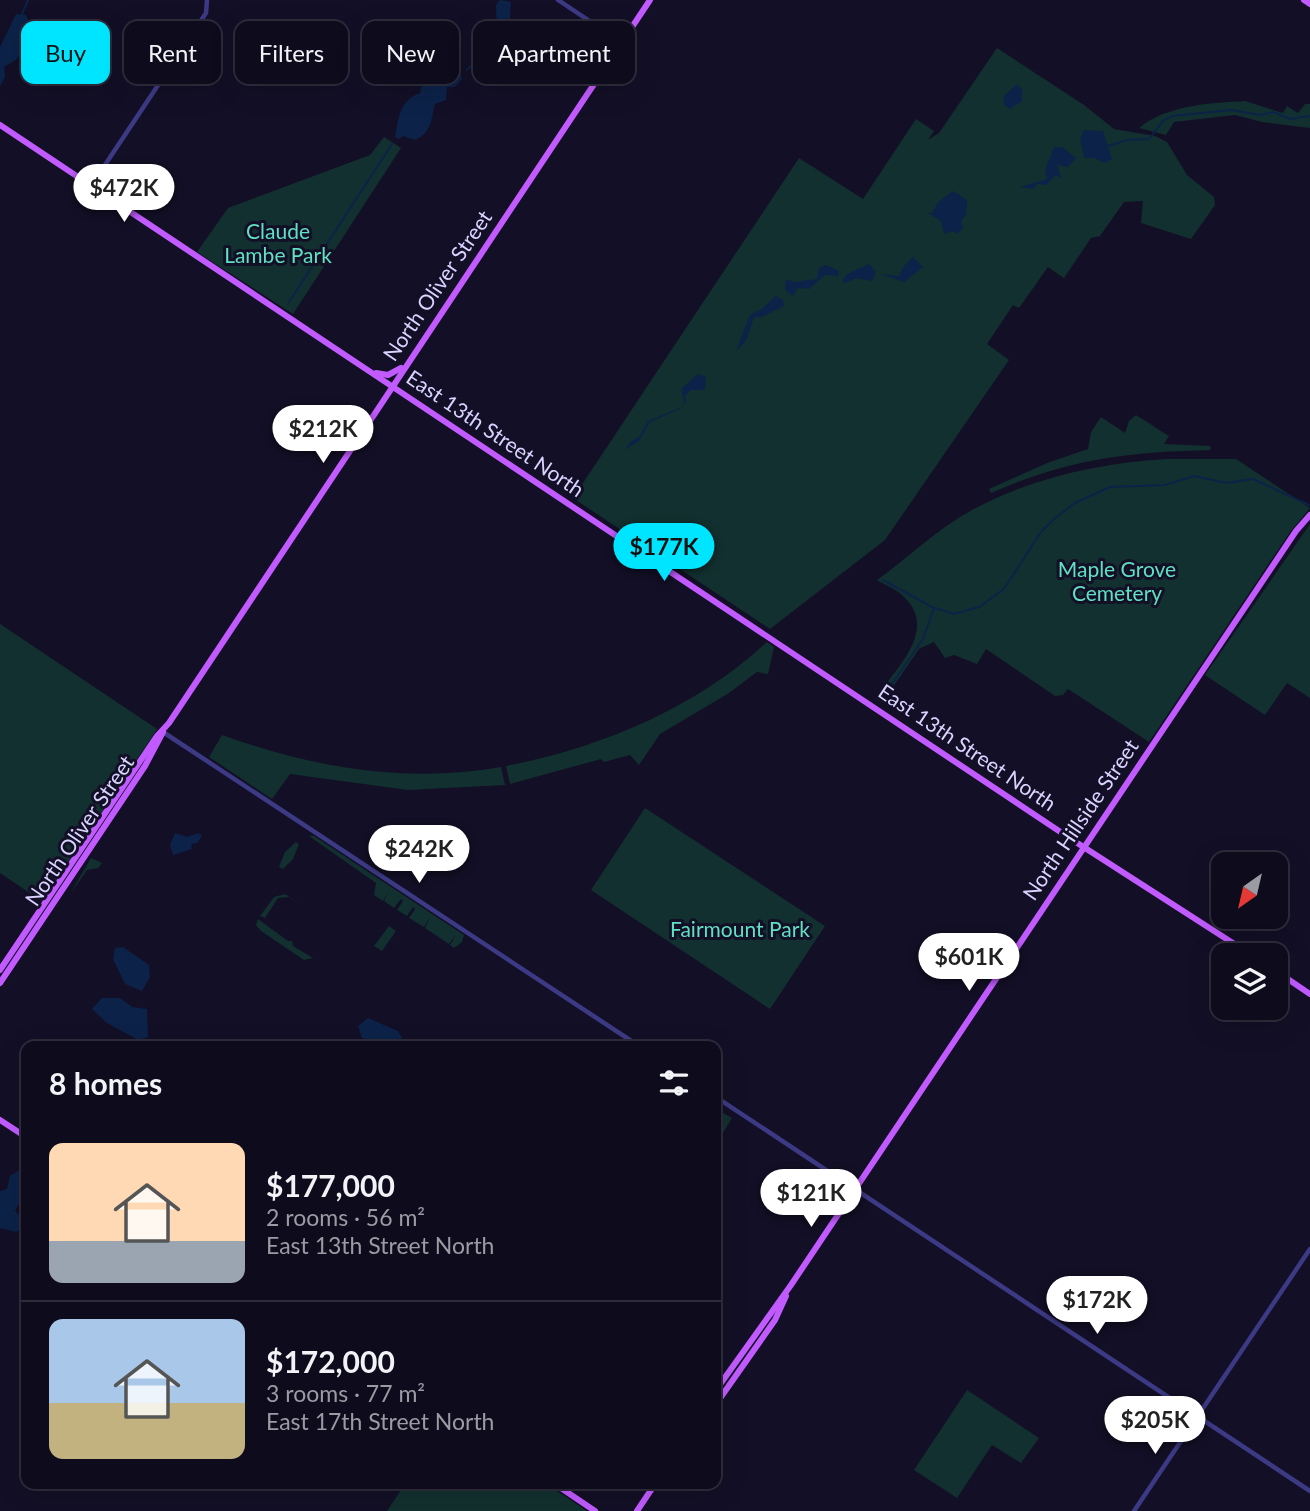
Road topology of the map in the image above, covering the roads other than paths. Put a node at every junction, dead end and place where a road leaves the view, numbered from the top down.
1 (207, 0) edge
2 (558, 0) edge
3 (650, 0) edge
4 (1304, 0) edge
5 (1310, 4) edge
6 (589, 21) edge
7 (635, 22) edge
8 (594, 84) edge
9 (0, 124) edge
10 (91, 186) junction
11 (406, 365) junction
12 (369, 371) junction
13 (392, 387) junction
14 (1310, 515) edge
15 (163, 732) junction
16 (1085, 848) junction
17 (1232, 943) edge
18 (0, 970) edge
19 (1288, 979) edge
20 (0, 983) edge
21 (1310, 994) edge
22 (631, 1041) edge
23 (721, 1100) edge
24 (0, 1120) edge
25 (21, 1134) edge
26 (854, 1189) junction
27 (1310, 1249) edge
28 (791, 1285) junction
29 (721, 1384) edge
30 (721, 1397) edge
31 (1198, 1416) junction
32 (563, 1489) edge
33 (652, 1489) edge
34 (1310, 1490) edge
35 (596, 1511) edge
36 (637, 1511) edge
37 (1133, 1511) edge

1 - 10 street
2 - 6 street
3 - 7 main road, North Oliver Street
4 - 5 main road
8 - 11 main road, North Oliver Street
9 - 10 main road, East 13th Street North
10 - 12 main road, East 13th Street North
11 - 12 main road
11 - 13 main road, North Oliver Street
12 - 13 main road, East 13th Street North
13 - 15 main road, North Oliver Street
13 - 16 main road, East 13th Street North
14 - 16 main road, North Hillside Street
15 - 18 main road, North Oliver Street
15 - 20 main road, North Oliver Street
15 - 22 street
16 - 17 main road, East 13th Street North
16 - 26 main road, North Hillside Street
19 - 21 main road
23 - 26 street
24 - 25 main road
26 - 28 main road, North Hillside Street
26 - 31 street
27 - 31 street
28 - 29 main road, North Hillside Street
28 - 30 main road, North Hillside Street
31 - 34 street
31 - 37 street
32 - 35 main road
33 - 36 main road

